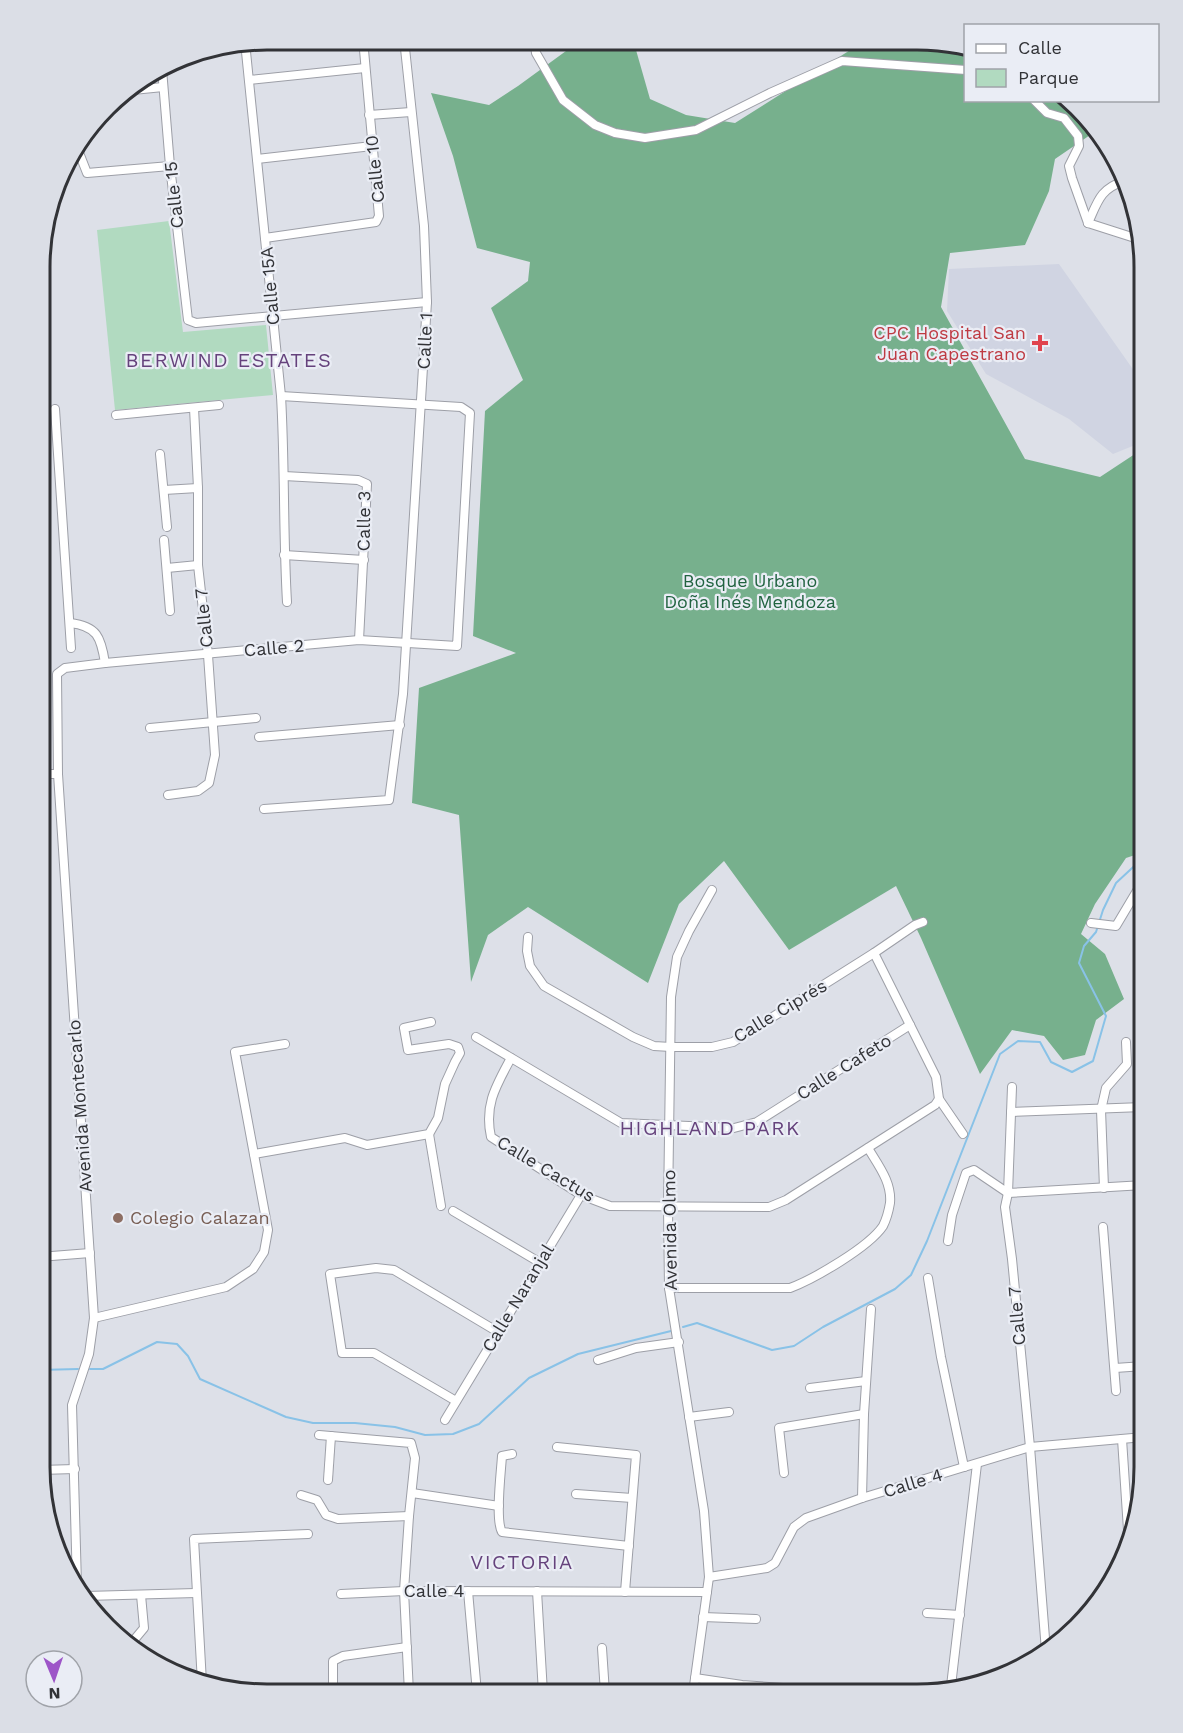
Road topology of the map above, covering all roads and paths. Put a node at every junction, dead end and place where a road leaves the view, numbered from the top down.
1 (247, 50) edge
2 (364, 50) edge
3 (405, 50) edge
4 (536, 50) edge
5 (365, 68) junction
6 (964, 70) edge
7 (162, 76) edge
8 (249, 80) junction
9 (163, 87) junction
10 (141, 89) edge
11 (1036, 102) edge
12 (411, 112) junction
13 (369, 115) junction
14 (372, 146) junction
15 (80, 156) edge
16 (257, 159) junction
17 (170, 166) junction
18 (1117, 183) edge
19 (1088, 223) junction
20 (1132, 237) edge
21 (265, 238) junction
22 (427, 302) junction
23 (272, 317) junction
24 (281, 396) junction
25 (219, 405) dead end
26 (422, 405) junction
27 (194, 408) junction
28 (55, 410) dead end
29 (116, 415) dead end
30 (160, 454) dead end
31 (284, 476) junction
32 (198, 488) junction
33 (164, 490) junction
34 (167, 527) dead end
35 (164, 540) dead end
36 (284, 555) junction
37 (364, 560) junction
38 (198, 565) junction
39 (167, 568) junction
40 (287, 602) dead end
41 (170, 611) dead end
42 (70, 623) junction
43 (359, 640) junction
44 (407, 644) junction
45 (70, 648) dead end
46 (208, 655) junction
47 (105, 663) junction
48 (256, 718) dead end
49 (213, 722) junction
50 (400, 725) junction
51 (150, 728) dead end
52 (259, 737) dead end
53 (50, 774) edge
54 (58, 774) junction
55 (168, 795) dead end
56 (264, 809) dead end
57 (712, 890) dead end
58 (1134, 896) edge
59 (923, 921) dead end
60 (1090, 923) dead end
61 (528, 937) dead end
62 (874, 953) junction
63 (431, 1022) dead end
64 (910, 1025) junction
65 (476, 1037) dead end
66 (1125, 1042) dead end
67 (285, 1044) dead end
68 (671, 1047) junction
69 (511, 1058) junction
70 (1012, 1087) dead end
71 (939, 1099) junction
72 (1134, 1108) edge
73 (1101, 1110) junction
74 (1011, 1112) junction
75 (670, 1127) junction
76 (429, 1134) junction
77 (963, 1134) dead end
78 (868, 1148) junction
79 (254, 1154) junction
80 (1134, 1186) edge
81 (1104, 1188) junction
82 (1008, 1193) junction
83 (581, 1195) junction
84 (441, 1206) dead end
85 (668, 1207) junction
86 (453, 1211) dead end
87 (1103, 1227) dead end
88 (948, 1241) dead end
89 (90, 1253) junction
90 (50, 1256) edge
91 (539, 1262) junction
92 (928, 1278) dead end
93 (669, 1288) junction
94 (871, 1310) dead end
95 (94, 1318) junction
96 (498, 1332) junction
97 (679, 1342) junction
98 (597, 1360) dead end
99 (1134, 1367) edge
100 (1115, 1368) junction
101 (867, 1381) junction
102 (810, 1388) dead end
103 (1116, 1392) dead end
104 (456, 1401) junction
105 (729, 1412) dead end
106 (864, 1414) junction
107 (689, 1417) junction
108 (445, 1420) dead end
109 (319, 1435) dead end
110 (331, 1436) junction
111 (1134, 1438) edge
112 (1122, 1439) junction
113 (557, 1447) dead end
114 (1030, 1447) junction
115 (512, 1454) dead end
116 (977, 1464) junction
117 (964, 1467) junction
118 (75, 1469) junction
119 (50, 1470) edge
120 (784, 1473) dead end
121 (328, 1480) dead end
122 (412, 1493) junction
123 (576, 1494) dead end
124 (301, 1495) dead end
125 (633, 1498) junction
126 (862, 1498) junction
127 (500, 1506) junction
128 (409, 1516) junction
129 (1127, 1517) edge
130 (308, 1534) dead end
131 (630, 1546) junction
132 (77, 1571) edge
133 (709, 1577) junction
134 (404, 1591) junction
135 (537, 1591) junction
136 (468, 1592) junction
137 (625, 1592) junction
138 (706, 1592) junction
139 (196, 1593) junction
140 (341, 1594) dead end
141 (141, 1595) junction
142 (92, 1596) edge
143 (927, 1613) dead end
144 (960, 1615) junction
145 (703, 1617) junction
146 (756, 1619) dead end
147 (135, 1639) edge
148 (1045, 1641) edge
149 (407, 1647) junction
150 (602, 1648) dead end
151 (201, 1673) edge
152 (695, 1678) junction
153 (952, 1681) edge
154 (333, 1684) edge
155 (409, 1684) edge
156 (476, 1684) edge
157 (542, 1684) edge
158 (604, 1684) edge
159 (694, 1684) edge
160 (735, 1684) edge

1 - 8 street, Calle 15A
2 - 5 street, Calle 10
3 - 12 street, Calle 1
4 - 6 street
5 - 8 street
5 - 13 street, Calle 10
7 - 9 street, Calle 15
8 - 16 street, Calle 15A
9 - 10 street
9 - 17 street, Calle 15
11 - 19 street
12 - 13 street
12 - 22 street, Calle 1
13 - 14 street, Calle 10
14 - 16 street
14 - 21 street, Calle 10
15 - 17 street
16 - 21 street, Calle 15A
17 - 23 street, Calle 15
18 - 19 street
19 - 20 street
21 - 23 street, Calle 15A
22 - 23 street
22 - 26 street, Calle 1
23 - 24 street, Calle 15A
24 - 26 street
24 - 31 street, Calle 15A
25 - 27 street
26 - 44 street, Calle 1
26 - 44 street, Calle 2
27 - 29 street
27 - 32 street, Calle 7
28 - 42 street
30 - 33 street
31 - 36 street, Calle 15A
31 - 37 street, Calle 3
32 - 33 street
32 - 38 street, Calle 7
33 - 34 street
35 - 39 street
36 - 37 street
36 - 40 street, Calle 15A
37 - 43 street, Calle 3
38 - 39 street
38 - 46 street, Calle 7
39 - 41 street
42 - 45 street
42 - 47 street
43 - 44 street, Calle 2
43 - 46 street, Calle 2
44 - 50 street, Calle 1
46 - 47 street, Calle 2
46 - 49 street, Calle 7
47 - 54 street, Avenida Montecarlo
48 - 49 street
49 - 51 street
49 - 55 street, Calle 7
50 - 52 street
50 - 56 street, Calle 1
53 - 54 street
54 - 89 street, Avenida Montecarlo
57 - 68 street, Avenida Olmo
58 - 60 street
59 - 62 street, Calle Ciprés
61 - 68 street, Calle Ciprés
62 - 64 street
62 - 68 street, Calle Ciprés
63 - 76 street
64 - 71 street
64 - 75 street, Calle Cafeto
65 - 69 street, Calle Cafeto
66 - 73 street
67 - 79 street
68 - 75 street, Avenida Olmo
69 - 75 street, Calle Cafeto
69 - 83 street, Calle Cactus
70 - 74 street, Calle 7
71 - 77 street
71 - 78 street, Calle Cactus
72 - 73 street
73 - 74 street
73 - 81 street
74 - 82 street, Calle 7
75 - 85 street, Avenida Olmo
76 - 79 street
76 - 84 street
78 - 85 street, Calle Cactus
78 - 93 street
79 - 95 street
80 - 81 street
81 - 82 street
82 - 88 street
82 - 114 street, Calle 7
83 - 85 street, Calle Cactus
83 - 91 street, Calle Naranjal
85 - 93 street, Avenida Olmo
86 - 91 street
87 - 100 street
89 - 90 street
89 - 95 street, Avenida Montecarlo
91 - 96 street, Calle Naranjal
92 - 117 street
93 - 97 street, Avenida Olmo
94 - 101 street
95 - 118 street, Avenida Montecarlo
96 - 104 street, Calle Naranjal
96 - 104 street
97 - 98 street
97 - 107 street, Avenida Olmo
99 - 100 street
100 - 103 street
101 - 102 street
101 - 106 street
104 - 108 street, Calle Naranjal
105 - 107 street
106 - 120 street
106 - 126 street
107 - 133 street, Avenida Olmo
109 - 110 street
110 - 121 street
110 - 122 street
111 - 112 street, Calle 4
112 - 114 street, Calle 4
112 - 129 street
113 - 125 street
114 - 116 street, Calle 4
114 - 148 street, Calle 7
115 - 127 street
116 - 117 street, Calle 4
116 - 144 street
117 - 126 street, Calle 4
118 - 119 street
118 - 132 street, Avenida Montecarlo
122 - 127 street
122 - 128 street
123 - 125 street
124 - 128 street
125 - 131 street
126 - 133 street, Calle 4
127 - 131 street
128 - 134 street
130 - 139 street
131 - 137 street
133 - 138 street, Avenida Olmo
134 - 136 street, Calle 4
134 - 140 street, Calle 4
134 - 149 street
135 - 136 street, Calle 4
135 - 137 street, Calle 4
135 - 157 street
136 - 156 street
137 - 138 street, Calle 4
138 - 145 street, Avenida Olmo
139 - 141 street
139 - 151 street
141 - 142 street
141 - 147 street
143 - 144 street
144 - 153 street
145 - 146 street
145 - 152 street, Avenida Olmo
149 - 154 street
149 - 155 street
150 - 158 street
152 - 159 street, Avenida Olmo
152 - 160 street

